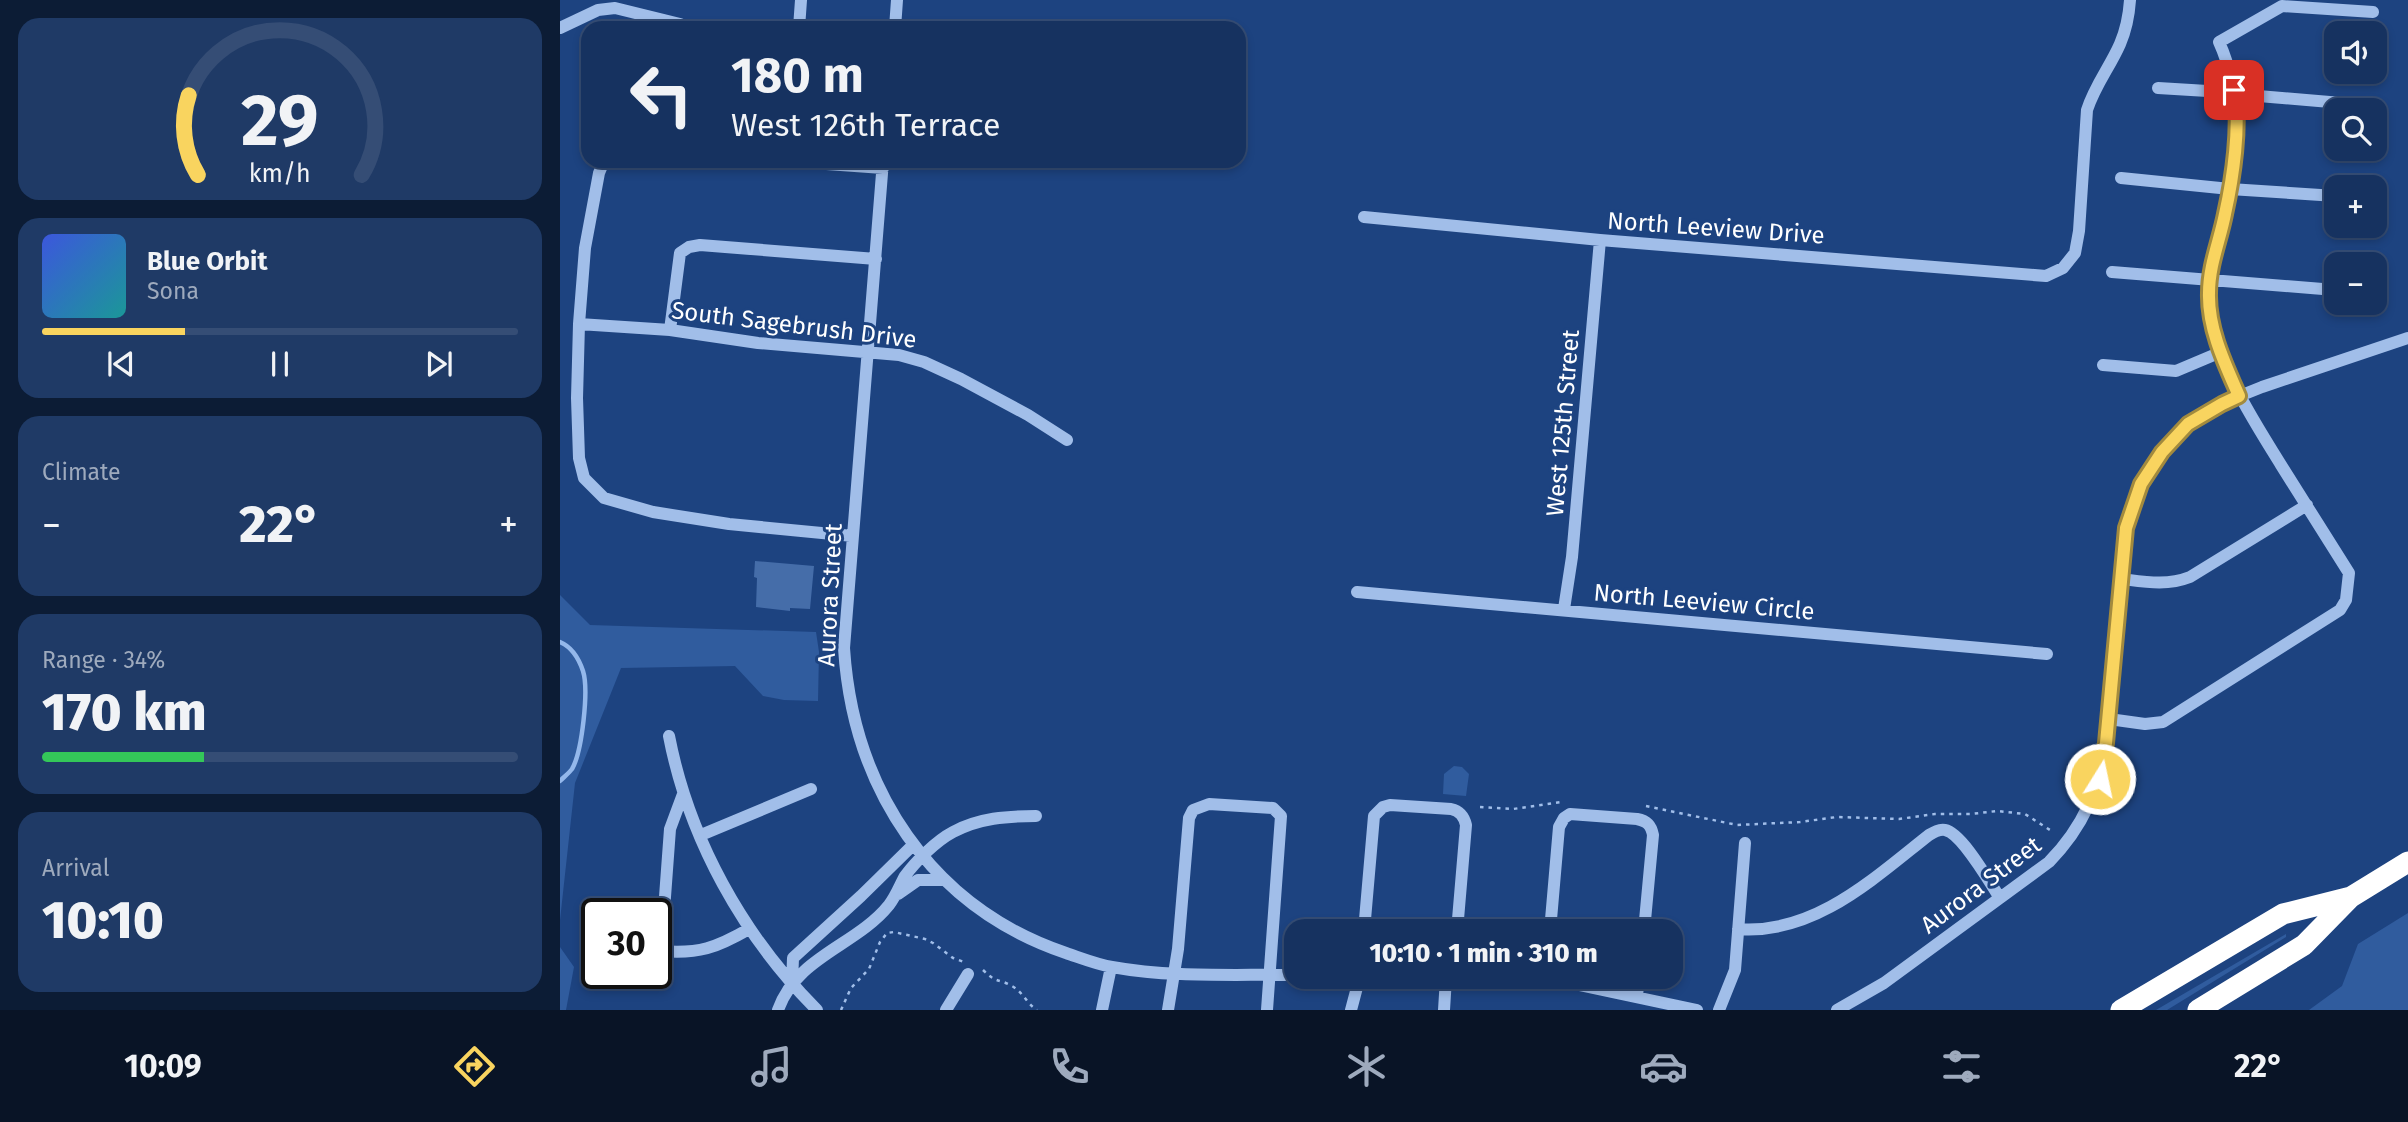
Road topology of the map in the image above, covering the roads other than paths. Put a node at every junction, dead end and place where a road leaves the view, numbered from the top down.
1 (802, 0) edge
2 (897, 0) edge
3 (2130, 0) edge
4 (2373, 12) dead end
5 (671, 21) edge
6 (800, 21) edge
7 (896, 21) edge
8 (560, 27) edge
9 (2158, 88) dead end
10 (2234, 92) junction
11 (2324, 101) edge
12 (601, 168) edge
13 (883, 168) edge
14 (2121, 178) dead end
15 (2230, 189) junction
16 (2324, 195) edge
17 (1364, 218) dead end
18 (1600, 240) junction
19 (876, 259) junction
20 (2112, 272) dead end
21 (2210, 279) junction
22 (2324, 289) edge
23 (579, 324) junction
24 (670, 330) junction
25 (2408, 338) edge
26 (867, 352) junction
27 (2221, 352) junction
28 (2103, 365) dead end
29 (2239, 396) junction
30 (1067, 440) dead end
31 (2307, 505) junction
32 (853, 536) junction
33 (2122, 579) junction
34 (1357, 592) dead end
35 (1564, 609) junction
36 (2047, 654) dead end
37 (2109, 719) junction
38 (668, 736) dead end
39 (811, 789) dead end
40 (683, 794) junction
41 (1036, 816) dead end
42 (701, 835) junction
43 (1745, 843) dead end
44 (913, 845) junction
45 (922, 858) junction
46 (2408, 862) edge
47 (944, 880) junction
48 (895, 896) junction
49 (2351, 897) junction
50 (2000, 898) junction
51 (1365, 919) edge
52 (1458, 919) edge
53 (1551, 919) edge
54 (1645, 919) edge
55 (749, 929) junction
56 (1738, 929) junction
57 (1111, 967) junction
58 (973, 969) road end
59 (1173, 973) junction
60 (1270, 975) junction
61 (1284, 975) edge
62 (792, 984) junction
63 (1356, 989) edge
64 (1449, 989) edge
65 (1600, 989) edge
66 (1638, 989) edge
67 (1637, 996) junction
68 (778, 1010) edge
69 (817, 1010) edge
70 (946, 1010) edge
71 (1102, 1010) edge
72 (1168, 1010) edge
73 (1267, 1010) edge
74 (1351, 1010) edge
75 (1444, 1010) edge
76 (1697, 1010) edge
77 (1718, 1010) edge
78 (1837, 1010) edge
79 (2121, 1010) edge
80 (2198, 1010) edge

1 - 6 street
2 - 7 street
3 - 18 street, North Leeview Drive
4 - 10 street
5 - 8 street
9 - 10 street
10 - 11 street
10 - 15 street
12 - 23 street
13 - 19 street, Aurora Street
14 - 15 street
15 - 16 street
15 - 21 street
17 - 18 street, North Leeview Drive
18 - 35 street, West 125th Street
19 - 24 street
19 - 26 street, Aurora Street
20 - 21 street
21 - 22 street
21 - 27 street
23 - 24 street, South Sagebrush Drive
23 - 32 street
24 - 26 street, South Sagebrush Drive
25 - 29 street, Aurora Street
26 - 30 street, South Sagebrush Drive
26 - 32 street, Aurora Street
27 - 28 street
27 - 29 street
29 - 31 street
29 - 33 street, Aurora Street
31 - 33 street
31 - 37 street
32 - 44 street, Aurora Street
33 - 37 street, Aurora Street
34 - 35 street, North Leeview Circle
35 - 36 street, North Leeview Circle
37 - 50 street, Aurora Street
38 - 40 street
39 - 42 street
40 - 42 street
40 - 55 street
41 - 45 street
42 - 55 street
43 - 56 street
44 - 45 street, Aurora Street
44 - 62 street
45 - 47 street, Aurora Street
45 - 48 street
46 - 49 highway
47 - 48 street
47 - 57 street, Aurora Street
48 - 62 street
49 - 79 highway
49 - 80 highway
50 - 56 street
50 - 78 street, Aurora Street
51 - 52 street
53 - 54 street
55 - 62 street
56 - 77 street
57 - 59 street, Aurora Street
57 - 71 street
58 - 70 street
59 - 60 street, Aurora Street
59 - 60 street
59 - 72 street
60 - 61 street, Aurora Street
60 - 73 street
62 - 68 street
62 - 69 street
63 - 74 street
64 - 75 street
65 - 67 street
66 - 67 street
67 - 76 street

